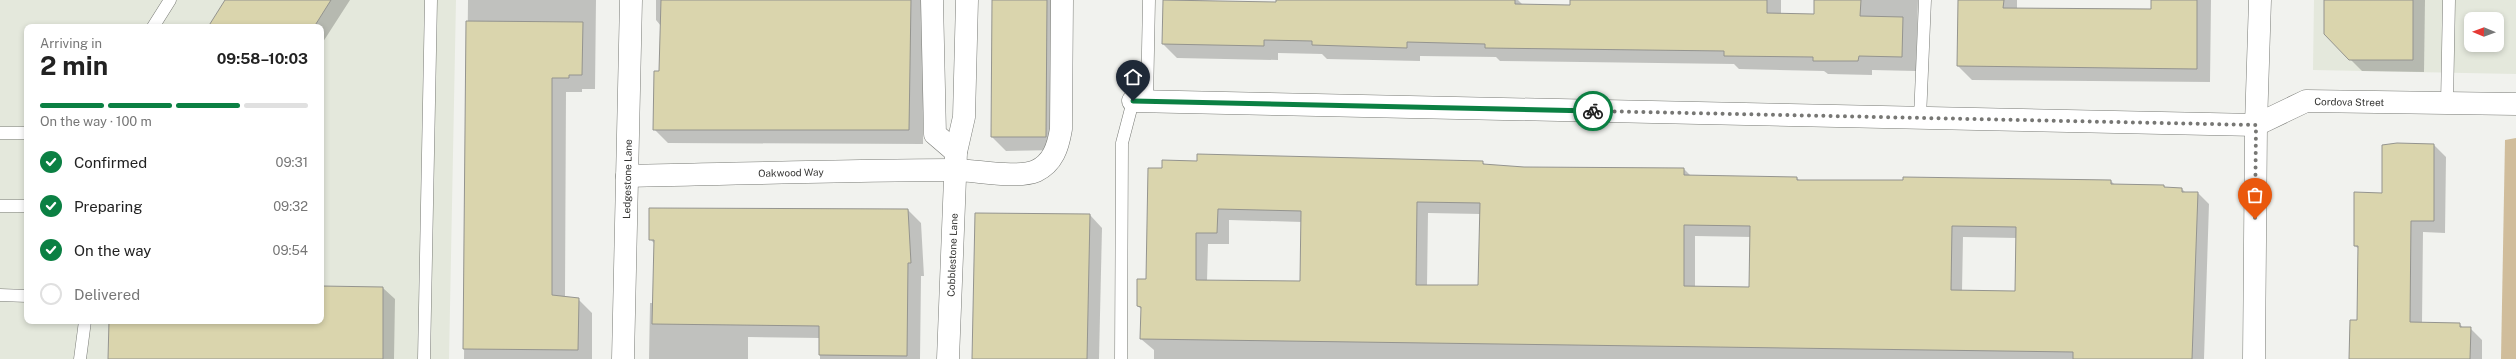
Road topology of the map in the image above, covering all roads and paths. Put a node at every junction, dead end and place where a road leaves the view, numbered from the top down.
1 (170, 0) edge
2 (430, 0) edge
3 (631, 0) edge
4 (932, 0) edge
5 (967, 0) edge
6 (1062, 0) edge
7 (1149, 0) edge
8 (1925, 0) edge
9 (2260, 0) edge
10 (2449, 0) edge
11 (155, 24) edge
12 (1140, 101) junction
13 (2447, 103) junction
14 (2516, 104) edge
15 (1920, 118) junction
16 (2256, 125) junction
17 (0, 133) edge
18 (24, 133) edge
19 (956, 161) junction
20 (627, 176) junction
21 (0, 206) edge
22 (24, 206) edge
23 (0, 295) edge
24 (24, 296) edge
25 (85, 324) edge
26 (80, 359) edge
27 (424, 359) edge
28 (623, 359) edge
29 (948, 359) edge
30 (1121, 359) edge
31 (2254, 359) edge

1 - 11 lane
2 - 27 lane
3 - 20 street, Ledgestone Lane
4 - 19 street
5 - 19 street, Cobblestone Lane
6 - 19 street, Oakwood Way
7 - 12 lane
8 - 15 lane
9 - 16 street
10 - 13 lane
12 - 15 street, Cordova Street
12 - 30 lane
13 - 14 street, Cordova Street
13 - 16 street, Cordova Street
15 - 16 street, Cordova Street
16 - 31 street
17 - 18 lane
19 - 20 street, Oakwood Way
19 - 29 street, Cobblestone Lane
20 - 28 street, Ledgestone Lane
21 - 22 lane
23 - 24 lane
25 - 26 lane

